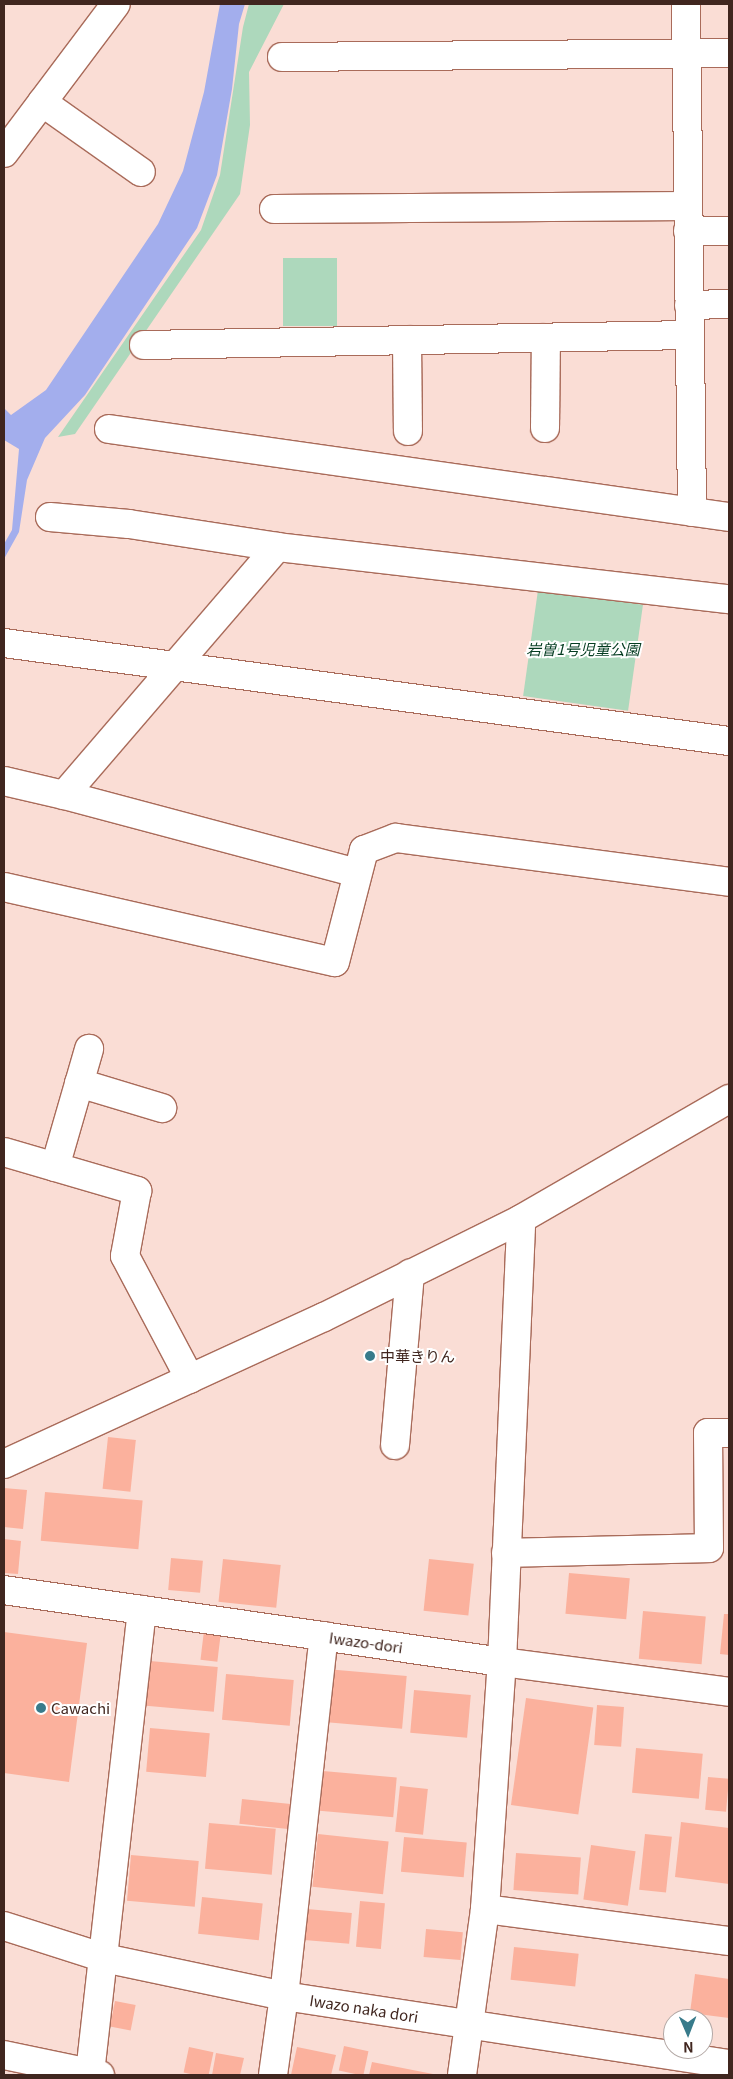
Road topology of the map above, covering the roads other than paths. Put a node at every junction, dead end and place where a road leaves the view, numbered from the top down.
1 (116, 4) edge
2 (686, 4) edge
3 (686, 53) junction
4 (729, 53) edge
5 (282, 57) dead end
6 (42, 102) junction
7 (4, 153) edge
8 (141, 172) dead end
9 (274, 208) dead end
10 (688, 219) junction
11 (729, 231) edge
12 (729, 304) edge
13 (689, 305) junction
14 (689, 335) junction
15 (546, 338) junction
16 (407, 340) junction
17 (144, 344) dead end
18 (545, 428) dead end
19 (109, 429) dead end
20 (408, 431) dead end
21 (692, 512) junction
22 (50, 516) dead end
23 (729, 517) edge
24 (277, 547) junction
25 (729, 599) edge
26 (4, 643) edge
27 (175, 666) junction
28 (729, 741) edge
29 (4, 781) edge
30 (64, 795) junction
31 (356, 873) junction
32 (729, 882) edge
33 (4, 887) edge
34 (89, 1049) dead end
35 (79, 1083) junction
36 (729, 1099) edge
37 (162, 1108) dead end
38 (4, 1152) edge
39 (55, 1167) junction
40 (520, 1219) junction
41 (410, 1274) junction
42 (190, 1379) junction
43 (729, 1433) edge
44 (395, 1445) dead end
45 (4, 1464) edge
46 (506, 1553) junction
47 (4, 1590) edge
48 (142, 1610) junction
49 (324, 1636) junction
50 (502, 1662) junction
51 (729, 1692) edge
52 (485, 1910) junction
53 (4, 1926) edge
54 (729, 1941) edge
55 (104, 1958) junction
56 (284, 1996) junction
57 (470, 2024) junction
58 (4, 2055) edge
59 (729, 2064) edge
60 (95, 2074) edge
61 (274, 2075) edge
62 (462, 2075) edge

1 - 6 street
2 - 3 street
3 - 4 street
3 - 5 street
3 - 10 street
6 - 7 street
6 - 8 street
9 - 10 street
10 - 11 street
10 - 13 street
12 - 13 street
13 - 14 street
14 - 15 street
14 - 21 street
15 - 16 street
15 - 18 street
16 - 17 street
16 - 20 street
19 - 21 street
21 - 23 street
22 - 24 street
24 - 25 street
24 - 27 street
26 - 27 street
27 - 28 street
27 - 30 street
29 - 30 street
30 - 31 street
31 - 32 street
31 - 33 street
34 - 35 street
35 - 37 street
35 - 39 street
36 - 40 street
38 - 39 street
39 - 42 street
40 - 41 street
40 - 46 street
41 - 42 street
41 - 44 street
42 - 45 street
43 - 46 street
46 - 50 street
47 - 48 street, Iwazo-dori
48 - 49 street, Iwazo-dori
48 - 55 street
49 - 50 street, Iwazo-dori
49 - 56 street
50 - 51 street, Iwazo-dori
50 - 52 street
52 - 54 street
52 - 57 street
53 - 55 street, Iwazo naka dori
55 - 56 street, Iwazo naka dori
55 - 60 street
56 - 57 street, Iwazo naka dori
56 - 61 street
57 - 59 street, Iwazo naka dori
57 - 62 street
58 - 60 street

